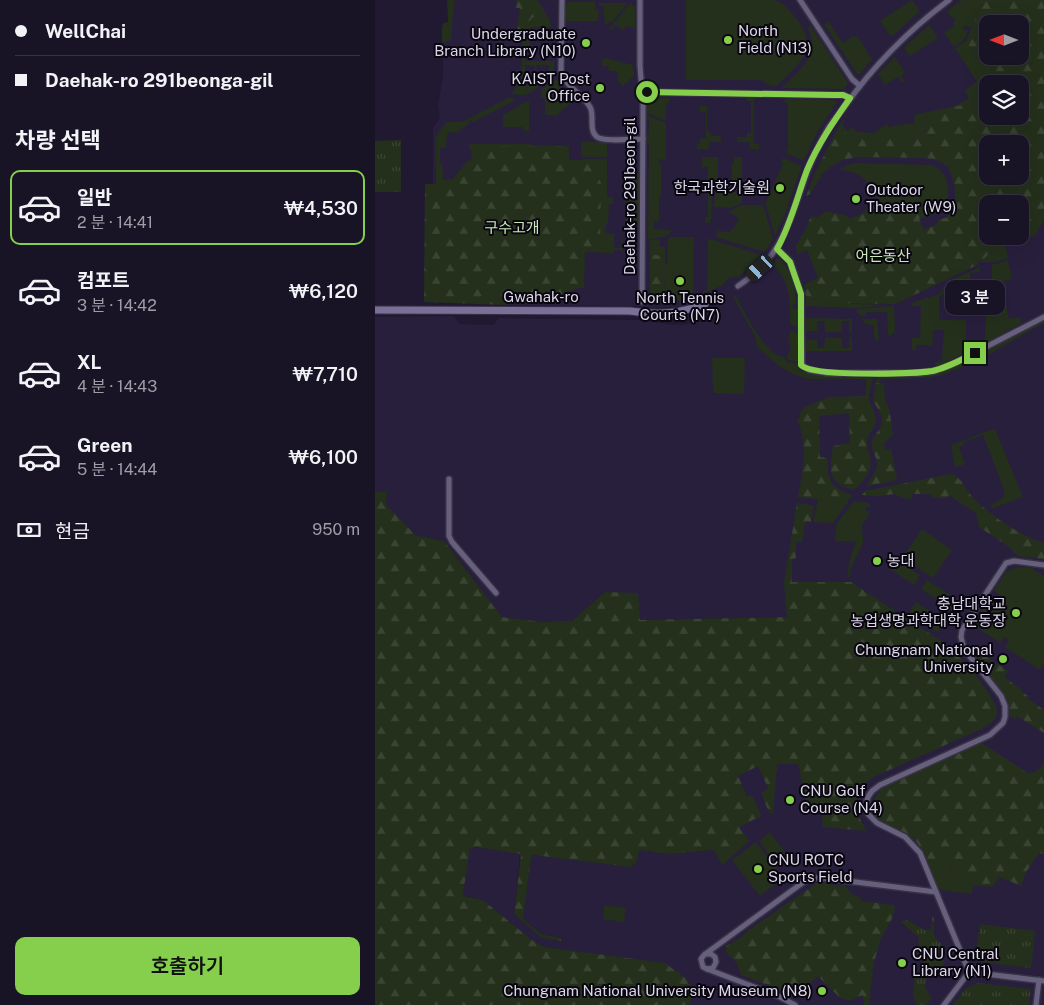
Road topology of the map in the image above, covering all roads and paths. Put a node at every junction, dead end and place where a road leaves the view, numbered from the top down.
1 (562, 0) edge
2 (640, 0) edge
3 (800, 0) edge
4 (949, 0) edge
5 (860, 86) junction
6 (644, 92) junction
7 (850, 98) junction
8 (643, 139) junction
9 (777, 249) junction
10 (738, 286) dead end
11 (642, 302) dead end
12 (705, 304) dead end
13 (375, 310) edge
14 (1044, 317) edge
15 (449, 479) dead end
16 (1044, 565) edge
17 (496, 592) dead end
18 (936, 892) junction
19 (718, 945) junction
20 (705, 954) junction
21 (716, 960) junction
22 (707, 969) junction
23 (969, 972) junction
24 (728, 977) junction
25 (1041, 980) edge
26 (795, 1005) edge
27 (944, 1005) edge
28 (1036, 1005) edge

1 - 8 street
2 - 6 street, Daehak-ro 291beon-gil
3 - 5 street
4 - 5 street
5 - 7 street
6 - 7 street
6 - 8 street, Daehak-ro 291beon-gil
7 - 9 street
8 - 11 street, Daehak-ro 291beon-gil
9 - 10 street
9 - 14 street
12 - 13 street, Gwahak-ro
15 - 17 street
16 - 18 street
18 - 19 street
18 - 23 street
19 - 20 street
19 - 21 street
20 - 21 street
20 - 22 street
21 - 22 street
21 - 24 street
22 - 24 street
23 - 25 street
23 - 27 street
24 - 26 street
25 - 28 street

